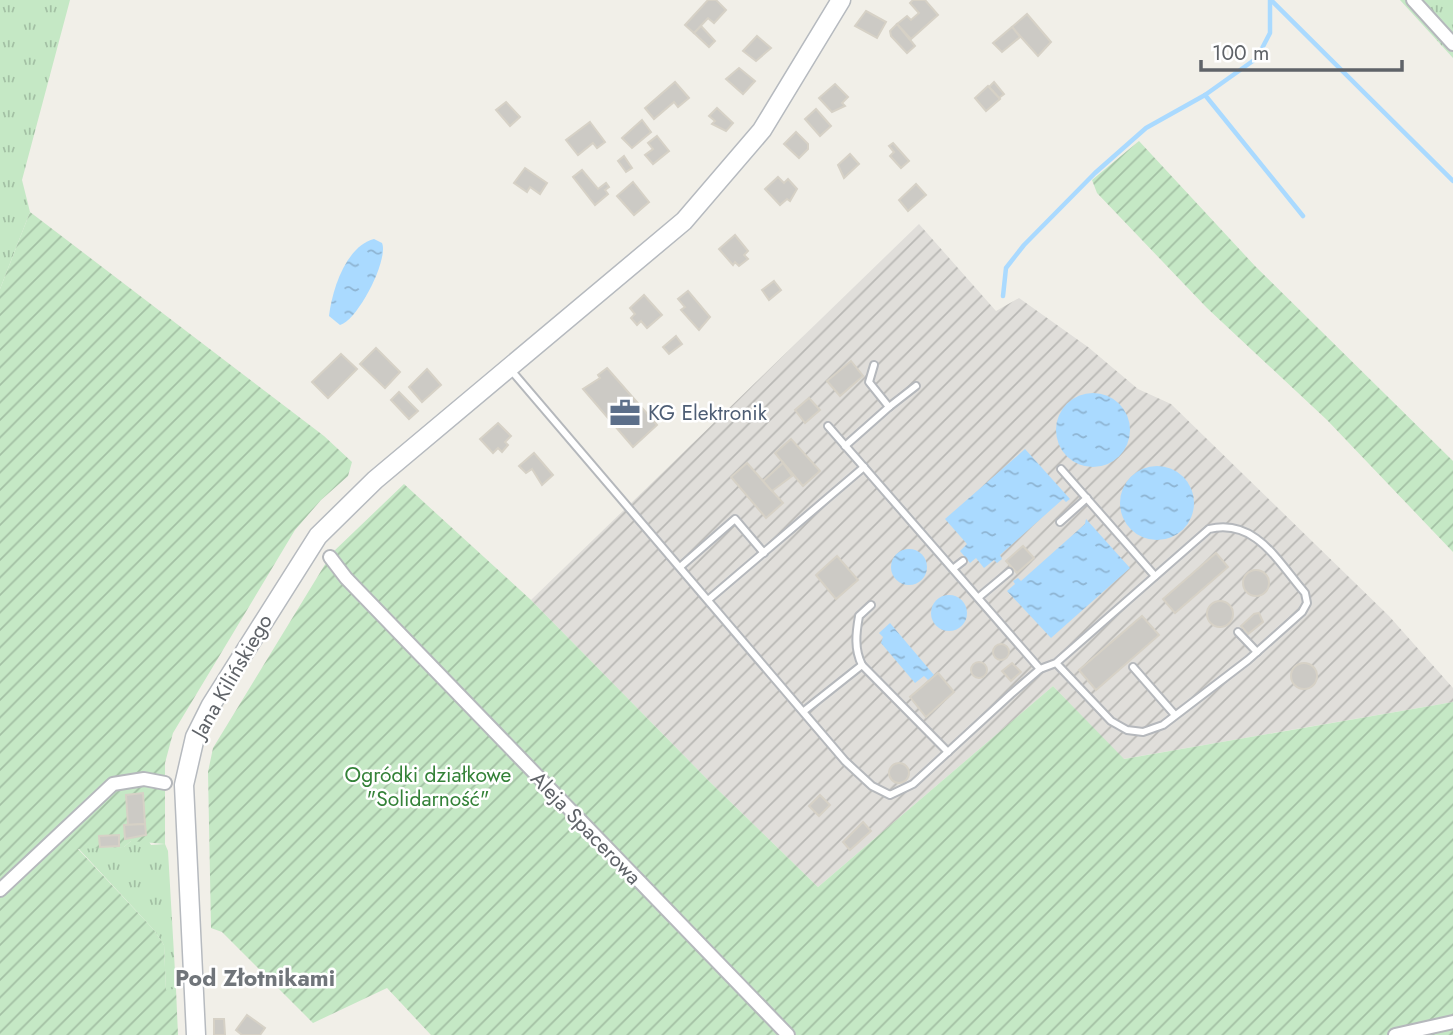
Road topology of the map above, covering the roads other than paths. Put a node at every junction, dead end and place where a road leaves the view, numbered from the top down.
1 (841, 0) edge
2 (1413, 0) edge
3 (1453, 44) edge
4 (874, 365) dead end
5 (509, 367) junction
6 (916, 386) dead end
7 (889, 407) junction
8 (828, 426) dead end
9 (845, 446) junction
10 (864, 467) junction
11 (1061, 469) dead end
12 (1087, 498) junction
13 (1060, 522) dead end
14 (312, 545) junction
15 (764, 553) junction
16 (330, 557) joint
17 (963, 561) dead end
18 (680, 567) junction
19 (954, 568) junction
20 (1009, 572) dead end
21 (1156, 576) junction
22 (979, 597) junction
23 (708, 600) junction
24 (871, 605) dead end
25 (1238, 632) dead end
26 (1257, 652) junction
27 (1056, 663) junction
28 (862, 664) junction
29 (1133, 667) dead end
30 (1040, 669) junction
31 (804, 711) junction
32 (1175, 715) junction
33 (948, 752) junction
34 (165, 783) joint
35 (184, 785) junction
36 (0, 890) edge
37 (1453, 1022) edge
38 (197, 1035) edge
39 (788, 1035) edge
40 (1395, 1035) edge

1 - 5 street, Jana Kilińskiego
2 - 3 street
4 - 7 lane
5 - 14 street, Jana Kilińskiego
5 - 18 lane
6 - 7 lane
7 - 9 lane
8 - 9 lane
9 - 10 lane
10 - 15 lane
10 - 19 lane
11 - 12 lane
12 - 13 lane
12 - 21 lane
14 - 16 lane
14 - 35 street, Jana Kilińskiego
15 - 18 lane
15 - 23 lane
16 - 39 street, Aleja Spacerowa
17 - 19 lane
18 - 23 lane
19 - 22 lane
20 - 22 lane
21 - 26 lane
21 - 27 lane
22 - 30 lane
23 - 31 lane
24 - 28 lane
25 - 26 lane
26 - 32 lane
27 - 30 lane
27 - 32 lane
28 - 31 lane
28 - 33 lane
29 - 32 lane
30 - 33 lane
31 - 33 lane
34 - 35 lane
34 - 36 street
35 - 38 street, Jana Kilińskiego
37 - 40 street

